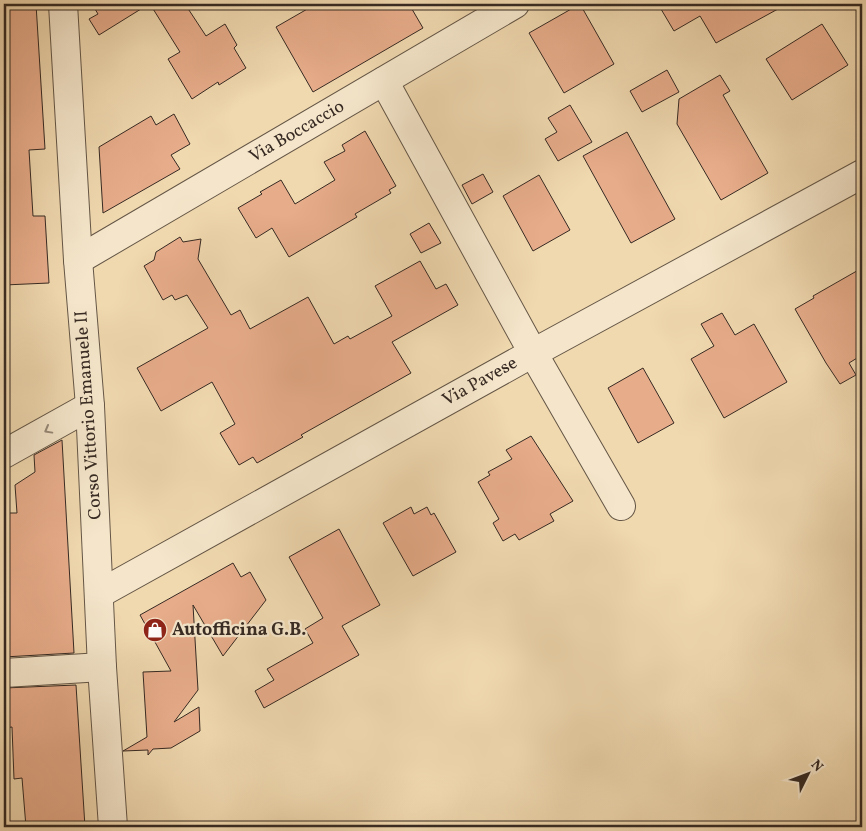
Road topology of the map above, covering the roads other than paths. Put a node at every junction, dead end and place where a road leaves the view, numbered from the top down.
1 (63, 4) edge
2 (515, 4) edge
3 (384, 81) junction
4 (862, 174) edge
5 (78, 260) junction
6 (533, 353) junction
7 (90, 406) junction
8 (4, 454) edge
9 (621, 506) dead end
10 (99, 594) junction
11 (102, 667) junction
12 (4, 673) edge
13 (113, 827) edge

1 - 5 street, Corso Vittorio Emanuele II
2 - 3 street, Via Boccaccio
3 - 5 street, Via Boccaccio
3 - 6 street
4 - 6 street, Via Pavese
5 - 7 street, Corso Vittorio Emanuele II
6 - 9 street
6 - 10 street, Via Pavese
7 -> 8 street
7 - 10 street, Corso Vittorio Emanuele II
10 - 11 street, Corso Vittorio Emanuele II
11 - 12 street
11 - 13 street, Corso Vittorio Emanuele II

